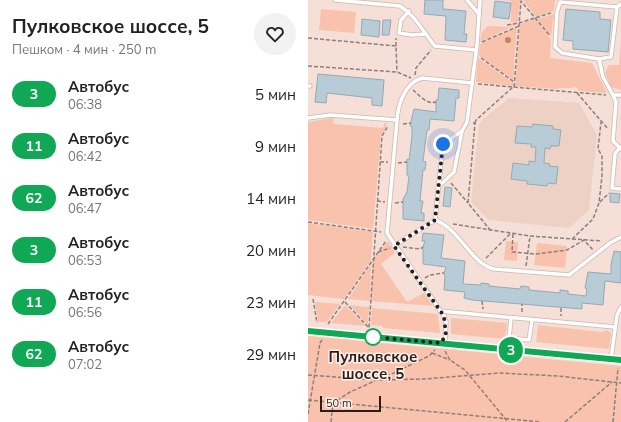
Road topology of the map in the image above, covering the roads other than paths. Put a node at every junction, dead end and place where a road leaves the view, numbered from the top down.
1 (335, 0) edge
2 (467, 0) edge
3 (480, 0) edge
4 (621, 4) edge
5 (617, 7) junction
6 (409, 11) junction
7 (479, 14) junction
8 (425, 34) junction
9 (476, 50) junction
10 (599, 58) junction
11 (473, 83) junction
12 (612, 95) junction
13 (621, 95) edge
14 (308, 118) edge
15 (395, 121) junction
16 (462, 131) junction
17 (620, 148) edge
18 (438, 187) junction
19 (621, 189) edge
20 (435, 220) junction
21 (621, 237) edge
22 (394, 246) junction
23 (621, 307) edge
24 (440, 311) junction
25 (511, 318) junction
26 (532, 320) junction
27 (615, 327) junction
28 (308, 331) edge
29 (443, 343) junction
30 (617, 360) edge

1 - 6 lane
2 - 7 lane
3 - 7 lane
4 - 5 lane
5 - 10 lane
5 - 10 lane
6 - 8 lane
6 - 8 lane
7 - 9 lane
8 - 9 lane
9 - 11 lane
10 - 12 lane
11 - 15 lane
11 - 16 lane
12 - 13 lane
12 - 17 lane
14 - 15 lane
15 - 22 lane
16 - 18 lane
16 - 18 lane
17 - 19 lane
18 - 20 lane
20 - 21 lane
20 - 22 lane
22 - 24 lane
23 - 27 lane
24 - 25 lane
24 - 29 lane
25 - 26 lane
25 - 26 lane
26 - 27 lane
27 - 30 lane
28 - 29 street
29 - 30 street

